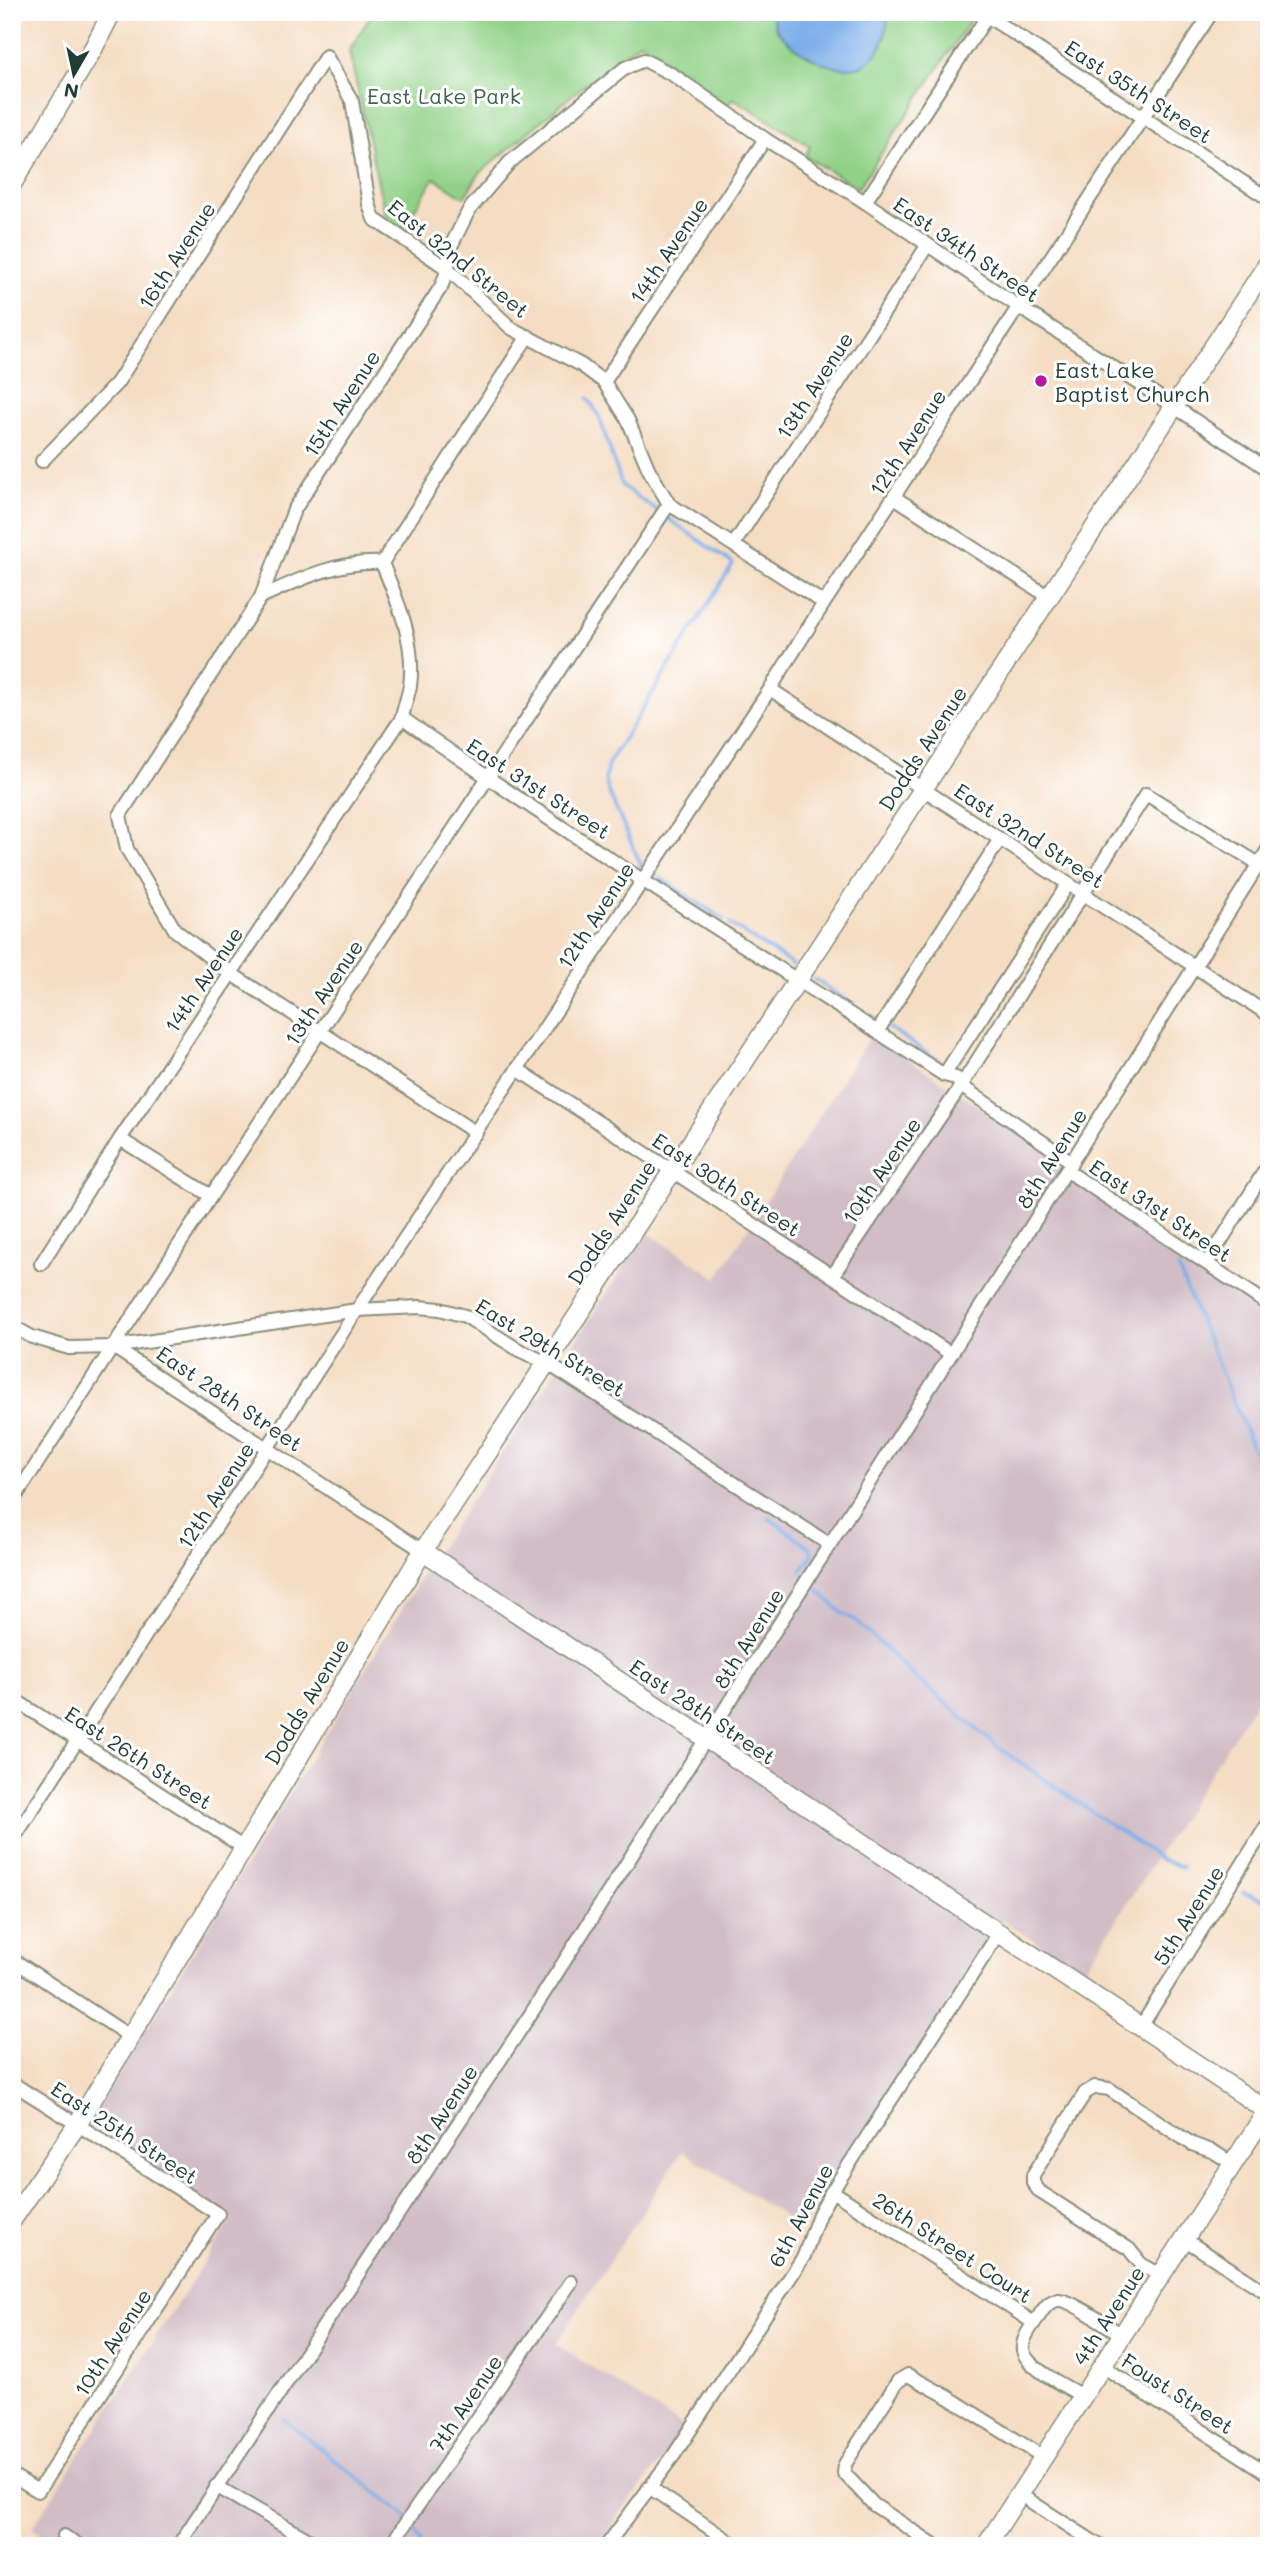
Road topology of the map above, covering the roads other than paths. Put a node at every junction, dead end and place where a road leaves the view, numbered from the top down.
1 (112, 12) edge
2 (1212, 12) edge
3 (988, 14) edge
4 (326, 56) joint
5 (644, 60) joint
6 (1142, 116) junction
7 (765, 139) junction
8 (12, 184) edge
9 (1269, 200) edge
10 (865, 202) junction
11 (927, 246) junction
12 (1269, 262) edge
13 (448, 268) junction
14 (1019, 307) junction
15 (528, 336) junction
16 (604, 383) junction
17 (1175, 407) junction
18 (42, 461) dead end
19 (1269, 470) edge
20 (894, 497) junction
21 (669, 504) junction
22 (734, 544) junction
23 (382, 563) junction
24 (261, 597) junction
25 (1049, 597) junction
26 (824, 603) junction
27 (769, 689) junction
28 (402, 718) junction
29 (488, 779) junction
30 (922, 788) junction
31 (1000, 839) junction
32 (1269, 848) edge
33 (1259, 864) junction
34 (642, 879) junction
35 (1068, 884) junction
36 (1082, 893) junction
37 (1194, 966) junction
38 (230, 973) junction
39 (797, 981) junction
40 (1269, 1015) edge
41 (320, 1031) junction
42 (877, 1032) junction
43 (517, 1069) junction
44 (944, 1075) junction
45 (961, 1086) junction
46 (476, 1133) junction
47 (120, 1139) junction
48 (1269, 1164) edge
49 (1069, 1166) junction
50 (671, 1171) junction
51 (211, 1196) junction
52 (1207, 1263) junction
53 (41, 1264) dead end
54 (833, 1275) junction
55 (1269, 1306) edge
56 (357, 1310) junction
57 (12, 1326) edge
58 (113, 1347) junction
59 (951, 1354) junction
60 (547, 1363) junction
61 (267, 1450) junction
62 (12, 1502) edge
63 (829, 1544) junction
64 (422, 1551) junction
65 (12, 1699) edge
66 (78, 1740) junction
67 (706, 1740) junction
68 (1269, 1822) edge
69 (12, 1841) edge
70 (244, 1848) junction
71 (999, 1933) junction
72 (12, 1959) edge
73 (1140, 2028) junction
74 (129, 2036) junction
75 (12, 2083) edge
76 (1268, 2111) edge
77 (77, 2125) junction
78 (1233, 2164) junction
79 (832, 2191) junction
80 (218, 2214) joint
81 (12, 2220) edge
82 (1184, 2239) junction
83 (1161, 2275) junction
84 (571, 2282) dead end
85 (1269, 2294) edge
86 (1034, 2323) junction
87 (1122, 2335) junction
88 (1102, 2367) junction
89 (1082, 2396) junction
90 (1043, 2457) junction
91 (12, 2474) edge
92 (1269, 2474) edge
93 (216, 2486) junction
94 (649, 2487) junction
95 (1019, 2494) junction
96 (64, 2536) dead end
97 (80, 2546) edge
98 (178, 2546) edge
99 (319, 2546) edge
100 (390, 2546) edge
101 (606, 2546) edge
102 (736, 2546) edge
103 (936, 2546) edge
104 (986, 2546) edge
105 (1100, 2546) edge

1 - 8 street
2 - 6 street, 12th Avenue
3 - 6 street, East 35th Street
3 - 10 street
4 - 13 street, East 32nd Street
4 - 18 street, 16th Avenue
5 - 7 street, East 34th Street
5 - 13 street, 15th Avenue
6 - 9 street, East 35th Street
6 - 14 street, 12th Avenue
7 - 10 street, East 34th Street
7 - 16 street, 14th Avenue
10 - 11 street, East 34th Street
11 - 14 street, East 34th Street
11 - 22 street, 13th Avenue
12 - 17 street, Dodds Avenue
13 - 15 street, East 32nd Street
13 - 24 street, 15th Avenue
14 - 17 street, East 34th Street
14 - 20 street, 12th Avenue
15 - 16 street, East 32nd Street
15 - 23 street
16 - 21 street, East 32nd Street
17 - 19 street, East 34th Street
17 - 25 street, Dodds Avenue
20 - 25 street
20 - 26 street, 12th Avenue
21 - 22 street, East 32nd Street
21 - 29 street, 13th Avenue
22 - 26 street, East 32nd Street
23 - 24 street
23 - 28 street
24 - 38 street, 15th Avenue
25 - 30 street, Dodds Avenue
26 - 27 street, 12th Avenue
27 - 30 street, East 32nd Street
27 - 34 street, 12th Avenue
28 - 29 street, East 31st Street
28 - 38 street, 14th Avenue
29 - 34 street, East 31st Street
29 - 41 street, 13th Avenue
30 - 31 street, East 32nd Street
30 - 39 street, Dodds Avenue
31 - 35 street, East 32nd Street
31 - 42 street
32 - 33 street, 8th Avenue
33 - 36 street
33 - 37 street, 8th Avenue
34 - 39 street, East 31st Street
34 - 43 street, 12th Avenue
35 - 36 street, East 32nd Street
35 - 44 street
36 - 37 street, East 32nd Street
36 - 45 street, 10th Avenue
37 - 40 street, East 32nd Street
37 - 49 street, 8th Avenue
38 - 41 street
38 - 47 street, 14th Avenue
39 - 42 street, East 31st Street
39 - 50 street, Dodds Avenue
41 - 46 street
41 - 51 street, 13th Avenue
42 - 44 street, East 31st Street
43 - 46 street, 12th Avenue
43 - 50 street, East 30th Street
44 - 45 street, East 31st Street
45 - 49 street, East 31st Street
45 - 54 street, 10th Avenue
46 - 56 street, 12th Avenue
47 - 51 street
47 - 53 street, 14th Avenue
48 - 52 street
49 - 52 street, East 31st Street
49 - 59 street, 8th Avenue
50 - 54 street, East 30th Street
50 - 60 street, Dodds Avenue
51 - 58 street, 13th Avenue
52 - 55 street, East 31st Street
54 - 59 street, East 30th Street
56 - 58 street, East 29th Street
56 - 60 street, East 29th Street
56 - 61 street, 12th Avenue
57 - 58 street, East 29th Street
58 - 61 street, East 28th Street
58 - 62 street, 13th Avenue
59 - 63 street, 8th Avenue
60 - 63 street, East 29th Street
60 - 64 street, Dodds Avenue
61 - 64 street, East 28th Street
61 - 66 street, 12th Avenue
63 - 67 street, 8th Avenue
64 - 67 street, East 28th Street
64 - 70 street, Dodds Avenue
65 - 66 street, East 26th Street
66 - 69 street, 12th Avenue
66 - 70 street, East 26th Street
67 - 71 street, East 28th Street
67 - 93 street, 8th Avenue
68 - 73 street, 5th Avenue
70 - 74 street, Dodds Avenue
71 - 73 street, East 28th Street
71 - 79 street, 6th Avenue
72 - 74 street
73 - 76 street, East 28th Street
74 - 77 street, Dodds Avenue
75 - 77 street, East 25th Street
76 - 78 street, 4th Avenue
77 - 80 street, East 25th Street
77 - 81 street, Dodds Avenue
78 - 82 street, 4th Avenue
78 - 83 street
79 - 86 street, 26th Street Court
79 - 94 street, 6th Avenue
80 - 91 street, 10th Avenue
82 - 83 street, 4th Avenue
82 - 85 street
83 - 87 street, 4th Avenue
84 - 100 street, 7th Avenue
86 - 87 street
86 - 89 street, 26th Street Court
87 - 88 street, 4th Avenue
88 - 89 street, 4th Avenue
88 - 92 street, Foust Street
89 - 90 street, 4th Avenue
90 - 95 street, 4th Avenue
90 - 103 street
93 - 98 street, 8th Avenue
93 - 99 street
94 - 101 street, 6th Avenue
94 - 102 street
95 - 104 street, 4th Avenue
95 - 105 street
96 - 97 street

